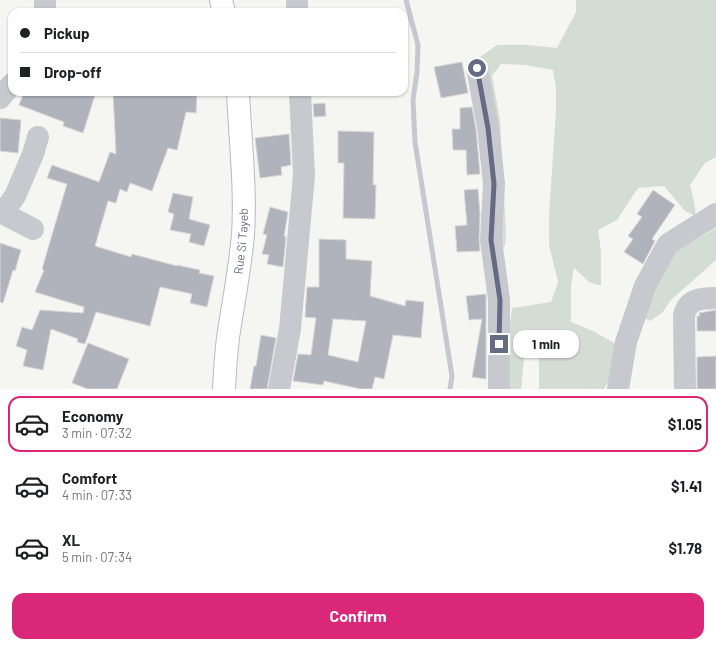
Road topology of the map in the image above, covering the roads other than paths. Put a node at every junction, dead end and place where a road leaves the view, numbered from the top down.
1 (477, 68) dead end
2 (8, 89) edge
3 (238, 96) edge
4 (300, 96) edge
5 (0, 98) edge
6 (38, 137) dead end
7 (2, 212) edge
8 (716, 214) edge
9 (33, 229) dead end
10 (716, 298) edge
11 (224, 389) edge
12 (279, 389) edge
13 (499, 389) edge
14 (618, 389) edge
15 (684, 389) edge

1 - 13 street
2 - 5 street
3 - 11 main road, Rue Si Tayeb
4 - 12 street
6 - 7 street
7 - 9 street
8 - 14 street
10 - 15 street

